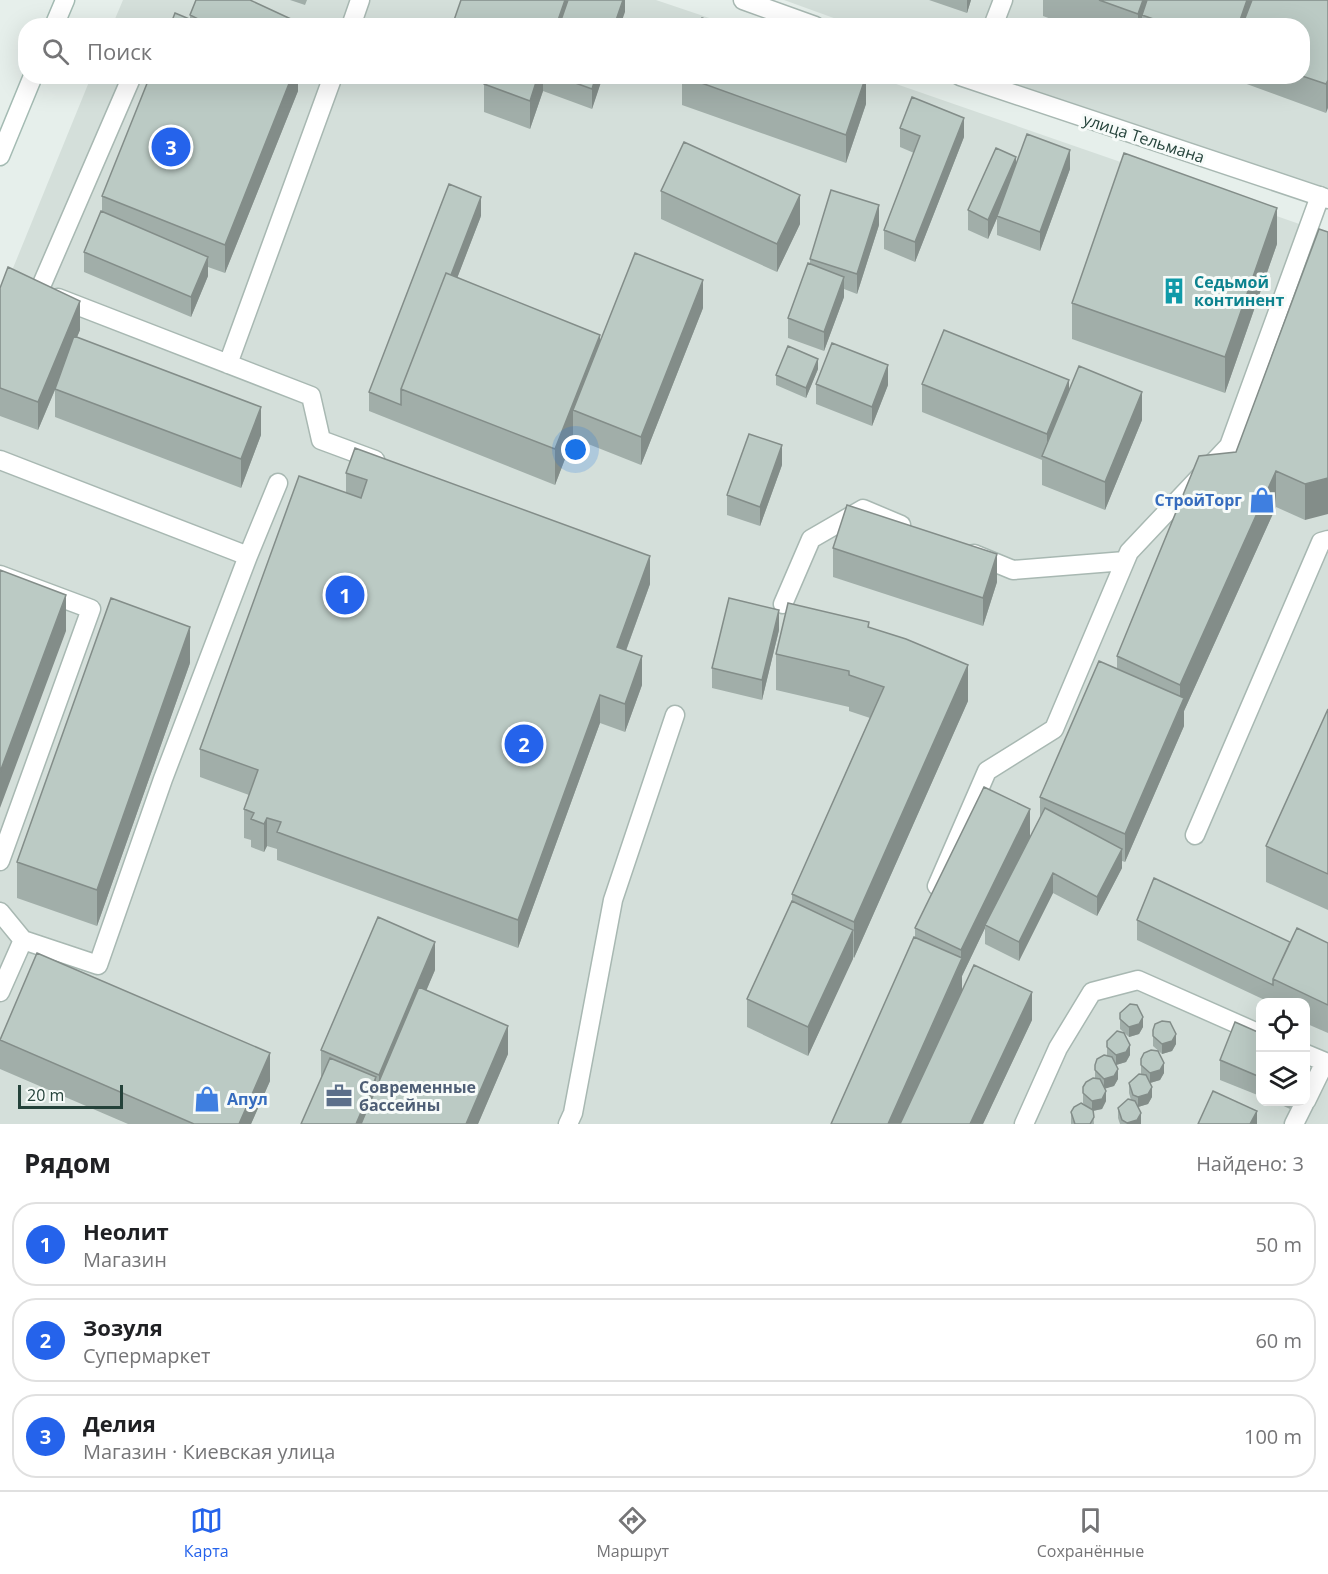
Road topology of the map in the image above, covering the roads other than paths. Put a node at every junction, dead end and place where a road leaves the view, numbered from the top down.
1 (65, 0) edge
2 (360, 0) edge
3 (743, 0) edge
4 (1004, 0) edge
5 (57, 18) edge
6 (354, 18) edge
7 (794, 18) edge
8 (996, 18) edge
9 (30, 84) edge
10 (129, 84) edge
11 (330, 84) edge
12 (986, 84) edge
13 (0, 156) edge
14 (1324, 198) edge
15 (21, 283) edge
16 (39, 291) junction
17 (228, 364) junction
18 (0, 460) edge
19 (387, 464) edge
20 (278, 483) dead end
21 (916, 531) edge
22 (1328, 540) edge
23 (959, 548) edge
24 (248, 556) junction
25 (1125, 561) junction
26 (0, 575) edge
27 (783, 604) dead end
28 (675, 715) dead end
29 (1195, 835) dead end
30 (0, 861) edge
31 (931, 899) edge
32 (0, 912) edge
33 (23, 940) junction
34 (0, 992) edge
35 (1256, 1032) edge
36 (1310, 1056) edge
37 (1310, 1091) edge
38 (1303, 1106) edge
39 (568, 1124) edge
40 (1024, 1124) edge
41 (1294, 1124) edge

1 - 5 street
2 - 6 street
3 - 7 street
4 - 8 street
9 - 13 street
10 - 16 street
11 - 17 street
12 - 14 street, улица Тельмана
14 - 25 street
15 - 16 street
16 - 17 street
17 - 19 street
18 - 24 street
20 - 24 street
21 - 27 street
22 - 29 street
23 - 25 street
24 - 33 street
25 - 31 street
26 - 30 street
28 - 39 street
32 - 33 street
33 - 34 street
35 - 40 street
36 - 37 street
38 - 41 street

